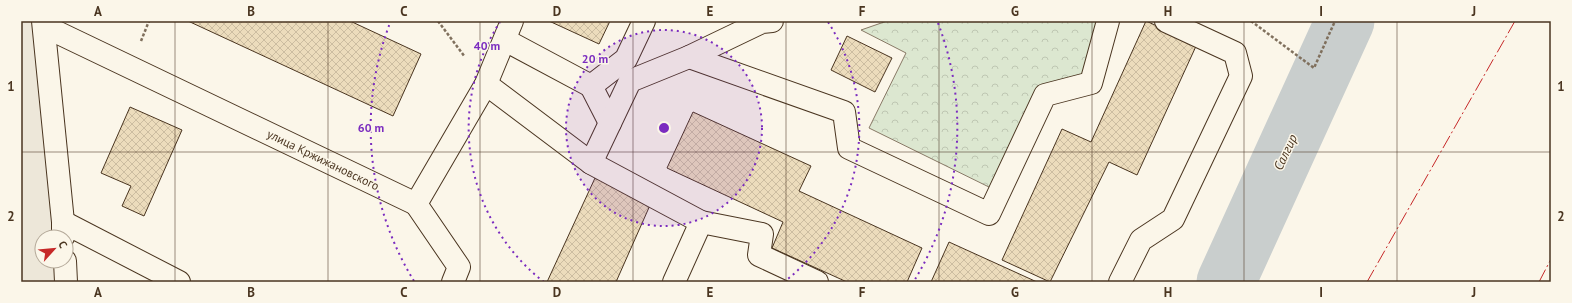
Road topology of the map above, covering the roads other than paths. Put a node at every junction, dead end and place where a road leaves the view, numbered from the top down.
1 (644, 21) edge
2 (772, 21) edge
3 (1108, 21) edge
4 (1166, 21) edge
5 (43, 24) edge
6 (509, 30) edge
7 (689, 57) junction
8 (486, 84) junction
9 (591, 86) junction
10 (610, 123) junction
11 (591, 163) junction
12 (416, 204) junction
13 (701, 222) junction
14 (63, 229) edge
15 (74, 235) edge
16 (65, 269) edge
17 (66, 282) edge
18 (178, 282) edge
19 (453, 282) edge
20 (674, 282) edge
21 (817, 282) edge
22 (1120, 282) edge

1 - 9 street
2 - 7 street
3 - 7 street
4 - 22 street
5 - 12 street, улица Кржижановского
5 - 14 street
6 - 8 street
6 - 9 street
7 - 10 street
8 - 11 street
8 - 12 street
9 - 10 street
10 - 11 street
11 - 13 street
12 - 19 street
13 - 20 street
13 - 21 street
15 - 18 street
16 - 17 street

